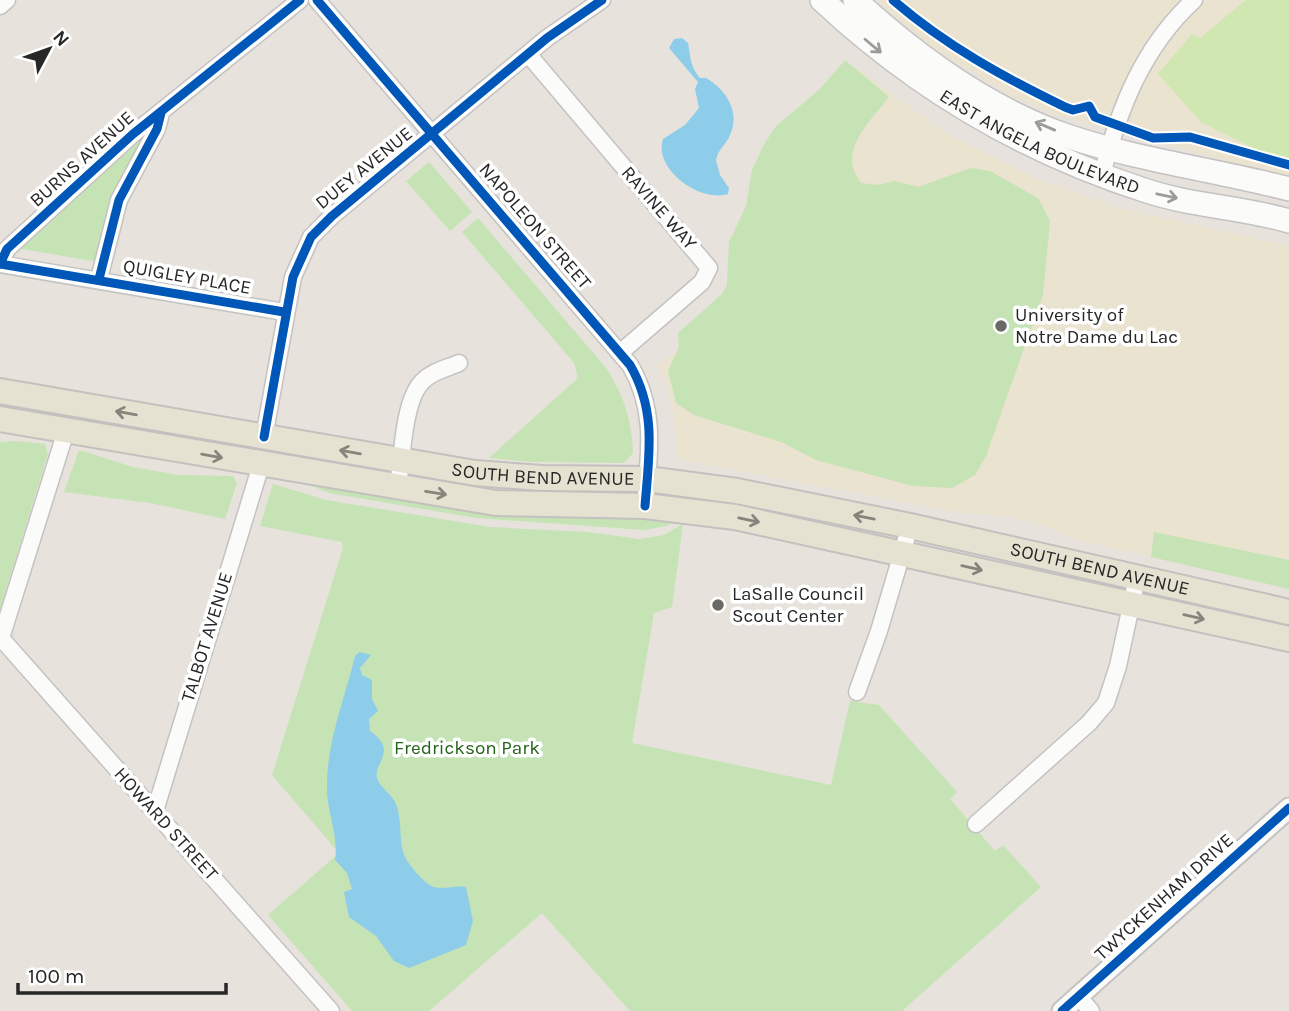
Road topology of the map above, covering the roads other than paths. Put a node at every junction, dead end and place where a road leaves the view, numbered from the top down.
1 (7, 0) edge
2 (300, 0) edge
3 (317, 0) edge
4 (602, 0) edge
5 (822, 0) edge
6 (855, 0) edge
7 (1194, 0) edge
8 (0, 6) edge
9 (527, 54) junction
10 (161, 113) junction
11 (433, 135) junction
12 (1109, 148) junction
13 (1102, 175) junction
14 (1289, 189) edge
15 (1289, 221) edge
16 (0, 264) edge
17 (99, 279) junction
18 (284, 312) junction
19 (621, 352) junction
20 (459, 363) dead end
21 (0, 391) edge
22 (0, 419) edge
23 (66, 431) junction
24 (264, 436) junction
25 (402, 461) junction
26 (261, 465) junction
27 (647, 479) junction
28 (398, 487) junction
29 (645, 506) junction
30 (909, 526) junction
31 (902, 552) junction
32 (1137, 578) junction
33 (1133, 604) junction
34 (1289, 612) edge
35 (0, 637) edge
36 (1289, 639) edge
37 (857, 692) dead end
38 (1289, 808) edge
39 (155, 811) junction
40 (976, 824) dead end
41 (1085, 1004) edge
42 (331, 1011) edge
43 (1062, 1011) edge

1 - 8 street
2 - 10 street, BURNS AVENUE
3 - 11 street, NAPOLEON STREET
4 - 9 street, DUEY AVENUE
5 -> 13 main road, EAST ANGELA BOULEVARD
12 -> 6 main road, EAST ANGELA BOULEVARD
7 - 12 street
9 - 11 street, DUEY AVENUE
9 - 19 street, RAVINE WAY
10 - 16 street, BURNS AVENUE
10 - 17 street, BURNS AVENUE
11 - 18 street, DUEY AVENUE
11 - 19 street, NAPOLEON STREET
12 - 13 street
12 - 14 main road, EAST ANGELA BOULEVARD
13 -> 15 main road, EAST ANGELA BOULEVARD
16 - 17 street, QUIGLEY PLACE
17 - 18 street, QUIGLEY PLACE
18 - 24 street, DUEY AVENUE
19 - 27 street, NAPOLEON STREET
20 - 25 street
24 -> 21 main road, SOUTH BEND AVENUE
22 - 23 main road, SOUTH BEND AVENUE
23 -> 26 main road, SOUTH BEND AVENUE
23 - 35 street
25 -> 24 main road, SOUTH BEND AVENUE
25 - 27 main road, SOUTH BEND AVENUE
25 - 28 street
26 - 28 main road, SOUTH BEND AVENUE
26 - 39 street, TALBOT AVENUE
27 - 29 street, NAPOLEON STREET
30 -> 27 main road, SOUTH BEND AVENUE
28 -> 29 main road, SOUTH BEND AVENUE
29 -> 31 main road, SOUTH BEND AVENUE
30 - 31 street
30 - 32 main road, SOUTH BEND AVENUE
31 -> 33 main road, SOUTH BEND AVENUE
31 - 37 street
32 - 33 street
32 - 34 main road, SOUTH BEND AVENUE
33 -> 36 main road, SOUTH BEND AVENUE
33 - 40 street
35 - 39 street, HOWARD STREET
38 - 41 street, TWYCKENHAM DRIVE
39 - 42 street, HOWARD STREET
41 - 43 street, TWYCKENHAM DRIVE

